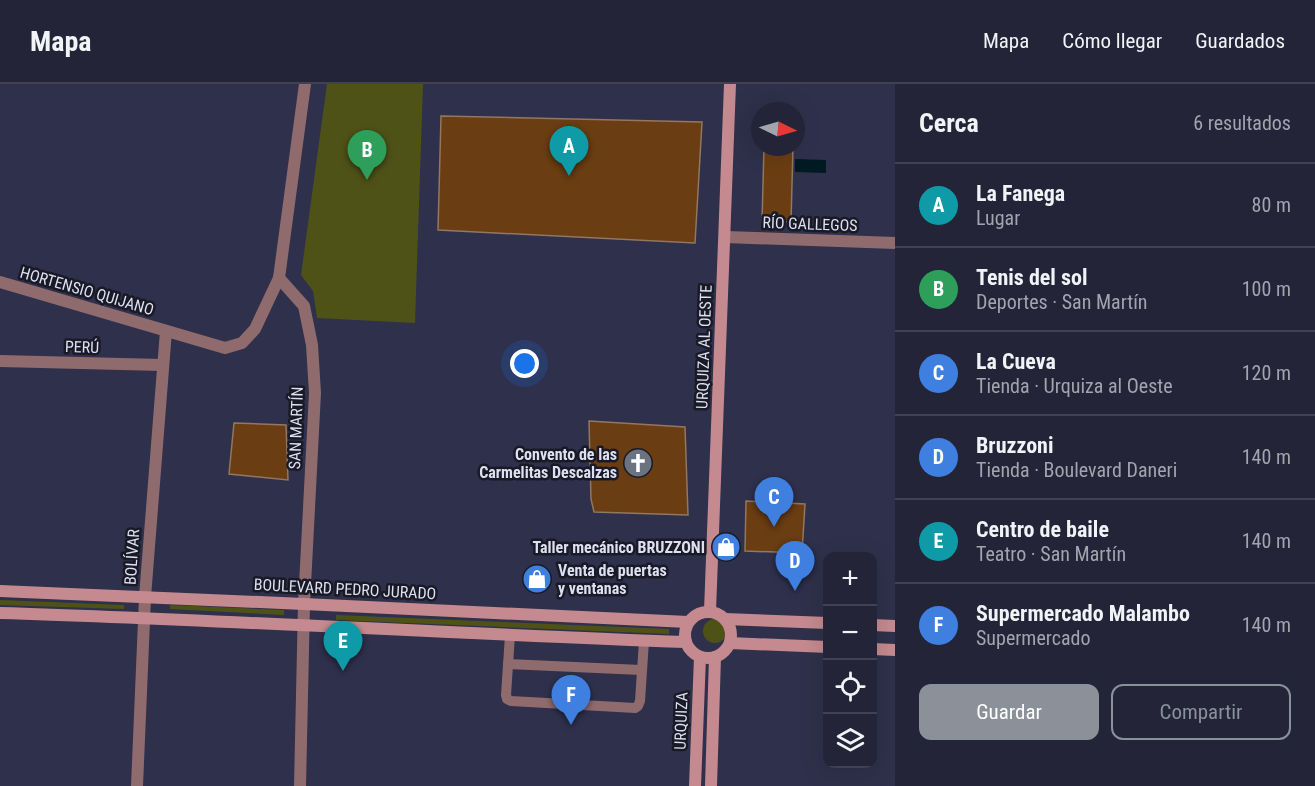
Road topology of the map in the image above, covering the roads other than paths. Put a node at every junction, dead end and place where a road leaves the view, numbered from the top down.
1 (305, 84) edge
2 (730, 84) edge
3 (724, 237) junction
4 (895, 243) edge
5 (279, 278) junction
6 (0, 282) edge
7 (166, 331) junction
8 (0, 361) edge
9 (162, 366) junction
10 (0, 591) edge
11 (146, 597) junction
12 (304, 604) junction
13 (710, 611) junction
14 (0, 613) edge
15 (144, 618) junction
16 (725, 619) junction
17 (688, 622) junction
18 (823, 623) edge
19 (877, 625) edge
20 (303, 626) junction
21 (895, 626) edge
22 (510, 635) junction
23 (644, 640) junction
24 (686, 642) junction
25 (730, 643) junction
26 (823, 647) edge
27 (877, 649) edge
28 (895, 650) edge
29 (700, 657) junction
30 (715, 657) junction
31 (508, 664) junction
32 (641, 670) junction
33 (137, 786) edge
34 (300, 786) edge
35 (695, 786) edge
36 (711, 786) edge

1 - 5 street
2 - 3 main road, URQUIZA AL OESTE
3 - 4 street, RÍO GALLEGOS
3 - 13 main road, URQUIZA AL OESTE
5 - 7 street, HORTENSIO QUIJANO
5 - 12 street, SAN MARTÍN
6 - 7 street, HORTENSIO QUIJANO
7 - 9 street, BOLÍVAR
8 - 9 street, PERÚ
9 - 11 street, BOLÍVAR
10 - 11 main road, BOULEVARD PEDRO JURADO
11 - 12 main road, BOULEVARD PEDRO JURADO
11 - 15 street, BOLÍVAR
12 - 17 main road, BOULEVARD PEDRO JURADO
12 - 20 street, SAN MARTÍN
13 - 16 main road
13 - 17 main road
14 - 15 main road
15 - 20 main road
15 - 33 street, BOLÍVAR
16 - 18 main road
16 - 25 main road
17 - 24 main road
19 - 21 main road
20 - 22 main road
20 - 34 street, SAN MARTÍN
22 - 23 main road
22 - 31 lane
23 - 24 main road
23 - 32 lane
24 - 29 main road
25 - 26 main road
25 - 30 main road
27 - 28 main road
29 - 30 main road
29 - 35 main road, URQUIZA
30 - 36 main road, URQUIZA
31 - 32 lane
31 - 32 lane

